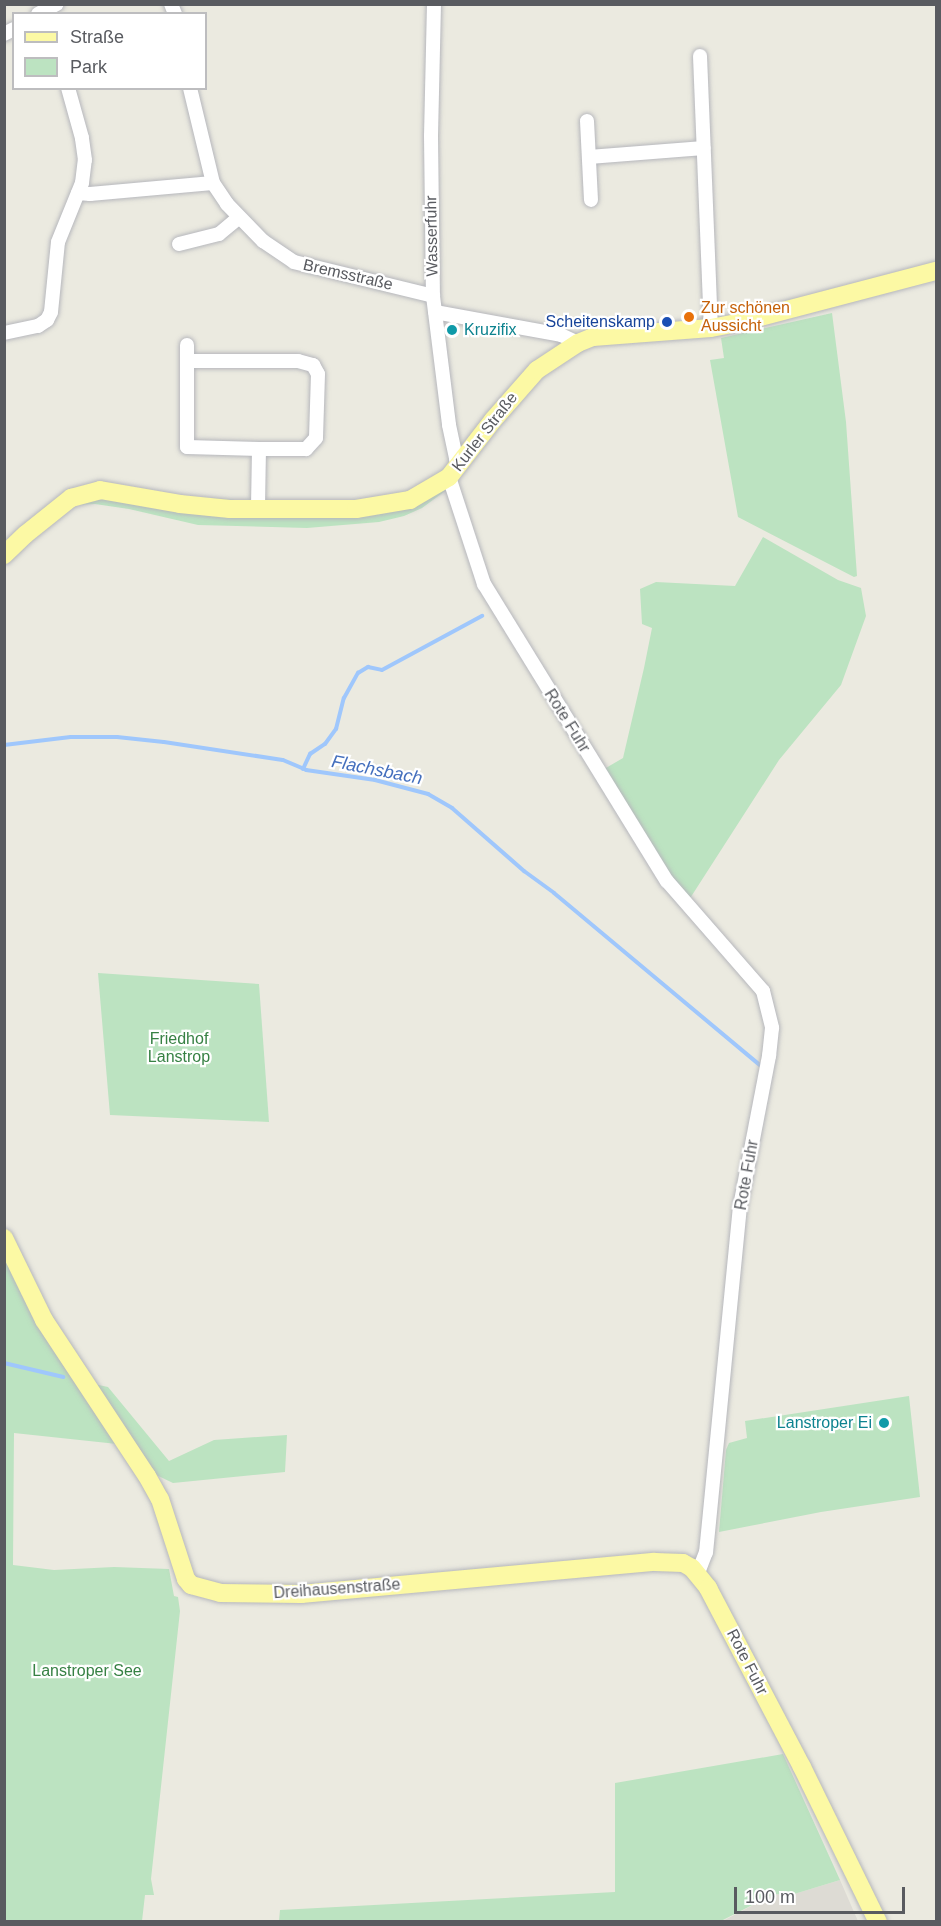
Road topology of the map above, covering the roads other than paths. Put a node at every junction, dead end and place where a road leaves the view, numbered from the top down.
1 (57, 4) edge
2 (434, 4) edge
3 (39, 10) edge
4 (700, 56) dead end
5 (69, 90) edge
6 (190, 90) edge
7 (588, 121) dead end
8 (704, 148) junction
9 (589, 157) junction
10 (213, 183) junction
11 (78, 193) junction
12 (591, 201) dead end
13 (239, 217) junction
14 (179, 244) dead end
15 (936, 271) edge
16 (434, 296) junction
17 (435, 312) junction
18 (711, 328) junction
19 (4, 333) edge
20 (578, 343) junction
21 (187, 345) dead end
22 (188, 361) junction
23 (259, 449) junction
24 (454, 471) junction
25 (258, 509) junction
26 (4, 555) edge
27 (4, 1238) edge
28 (698, 1573) junction
29 (878, 1922) edge

1 - 3 street
2 - 16 street, Wasserfuhr
4 - 8 street
5 - 11 street
6 - 10 street, Bremsstraße
7 - 9 street
8 - 9 street
8 - 18 street
9 - 12 street
10 - 11 street
10 - 13 street, Bremsstraße
11 - 19 street
13 - 14 street
13 - 16 street, Bremsstraße
15 - 18 main road, Kurler Straße
16 - 17 street, Wasserfuhr
17 - 20 street
17 - 24 street, Wasserfuhr
18 - 20 main road, Kurler Straße
20 - 24 main road, Kurler Straße
21 - 22 street
22 - 23 street
22 - 23 street
23 - 25 street
24 - 25 main road, Kurler Straße
24 - 28 street, Rote Fuhr
25 - 26 main road, Kurler Straße
27 - 28 main road, Dreihausenstraße
28 - 29 main road, Rote Fuhr

